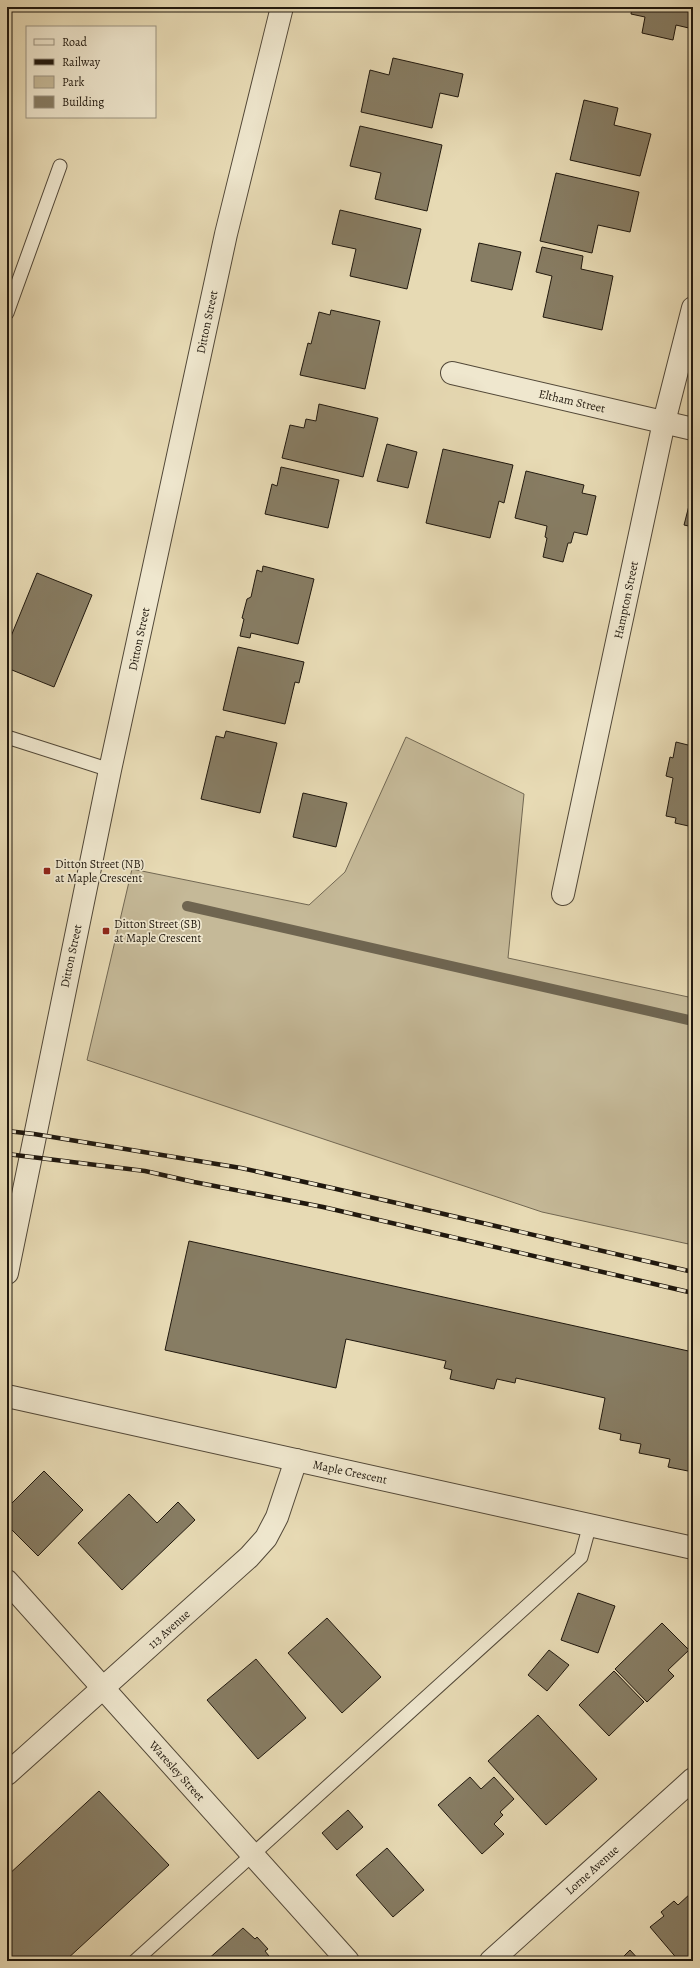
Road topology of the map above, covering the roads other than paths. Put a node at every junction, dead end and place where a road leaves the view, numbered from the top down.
1 (282, 7) edge
2 (60, 166) dead end
3 (693, 308) edge
4 (7, 313) edge
5 (452, 373) dead end
6 (664, 422) junction
7 (693, 429) edge
8 (7, 737) edge
9 (110, 770) junction
10 (563, 894) dead end
11 (7, 1273) edge
12 (7, 1396) edge
13 (296, 1460) junction
14 (590, 1524) junction
15 (693, 1548) edge
16 (7, 1581) edge
17 (102, 1688) junction
18 (7, 1774) edge
19 (693, 1779) edge
20 (253, 1856) junction
21 (135, 1961) edge
22 (348, 1961) edge
23 (491, 1961) edge

1 - 9 street, Ditton Street
2 - 4 lane
3 - 6 street, Hampton Street
5 - 6 street, Eltham Street
6 - 7 street, Eltham Street
6 - 10 street, Hampton Street
8 - 9 lane
9 - 11 street, Ditton Street
12 - 13 street, Maple Crescent
13 - 14 street, Maple Crescent
13 - 17 street, 113 Avenue
14 - 15 street, Maple Crescent
14 - 20 lane
16 - 17 street, Waresley Street
17 - 18 street, 113 Avenue
17 - 20 street, Waresley Street
19 - 23 street, Lorne Avenue
20 - 21 lane
20 - 22 street, Waresley Street

